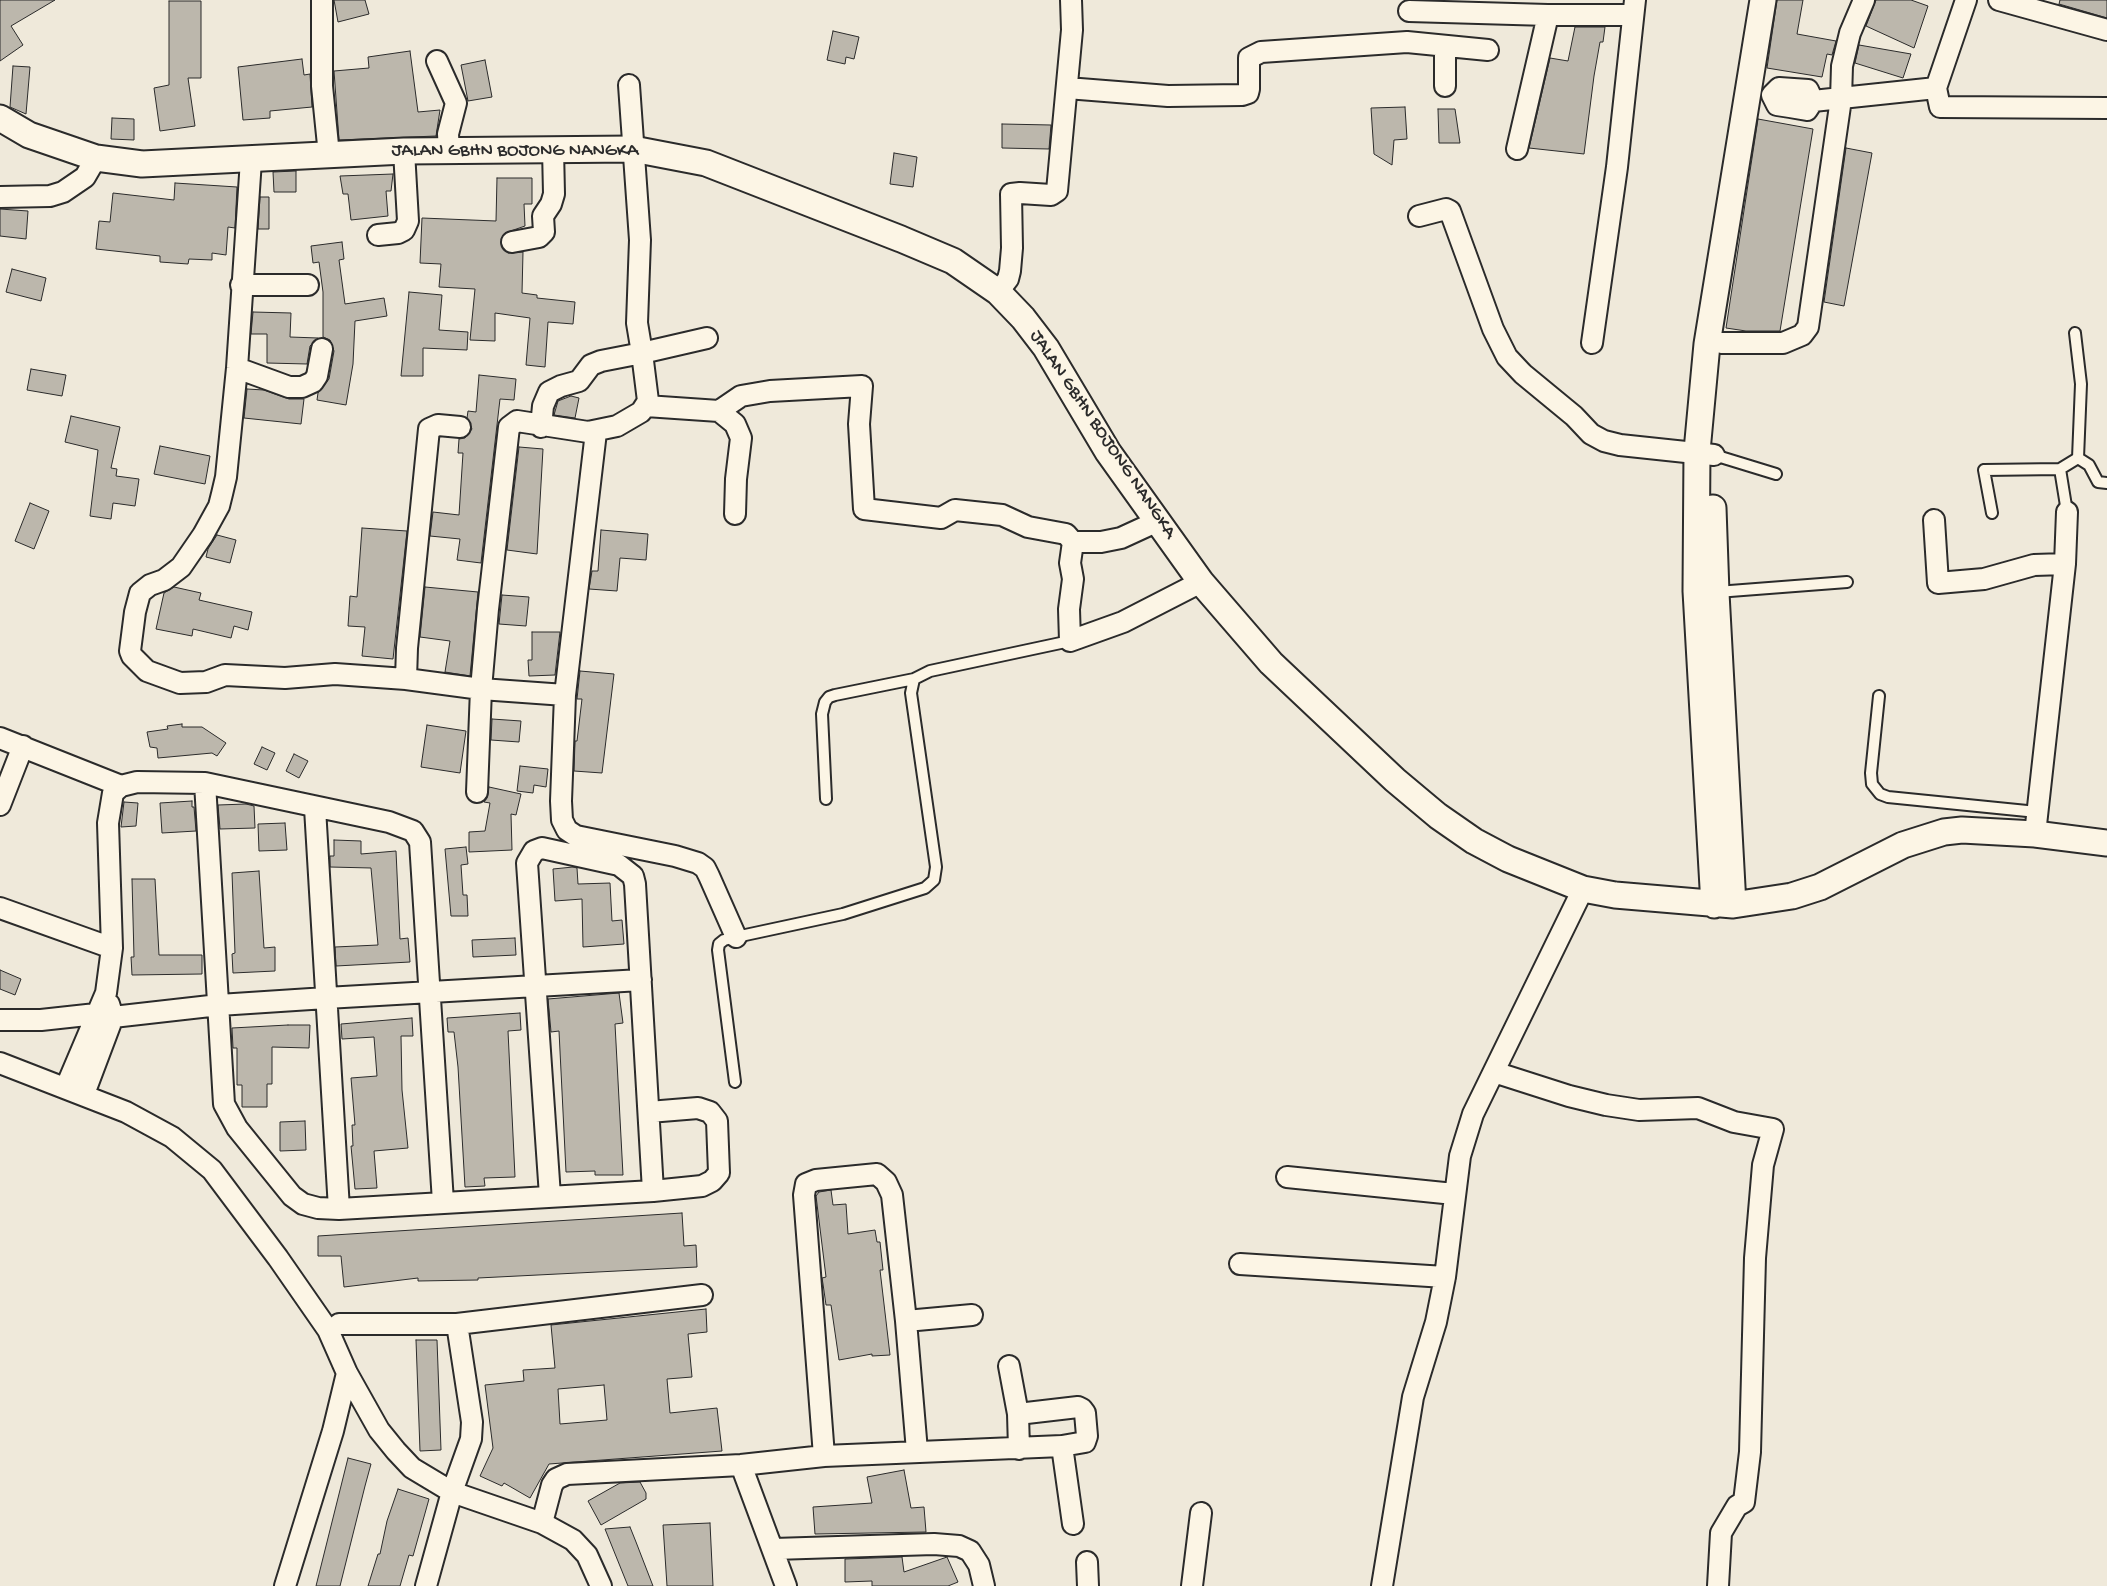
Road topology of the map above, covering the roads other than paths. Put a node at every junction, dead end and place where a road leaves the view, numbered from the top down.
1 (322, 0) edge
2 (1071, 0) edge
3 (1763, 0) edge
4 (1774, 0) edge
5 (1864, 0) edge
6 (1966, 0) edge
7 (1999, 0) edge
8 (1409, 5) edge
9 (1634, 8) edge
10 (1548, 16) junction
11 (2107, 30) edge
12 (1407, 42) junction
13 (1445, 46) junction
14 (1488, 50) dead end
15 (437, 61) dead end
16 (630, 85) dead end
17 (1445, 86) dead end
18 (1067, 88) junction
19 (1936, 88) junction
20 (1759, 93) junction
21 (1841, 99) junction
22 (2107, 108) edge
23 (0, 118) edge
24 (553, 149) junction
25 (633, 149) junction
26 (1518, 149) dead end
27 (404, 151) junction
28 (449, 151) junction
29 (329, 155) junction
30 (96, 158) junction
31 (251, 160) junction
32 (0, 197) edge
33 (1420, 216) dead end
34 (378, 235) dead end
35 (512, 242) dead end
36 (241, 285) junction
37 (308, 285) dead end
38 (998, 292) junction
39 (2075, 333) dead end
40 (707, 338) dead end
41 (1592, 343) dead end
42 (1722, 343) junction
43 (322, 349) dead end
44 (642, 353) junction
45 (237, 368) junction
46 (646, 406) junction
47 (719, 411) junction
48 (541, 426) junction
49 (460, 427) dead end
50 (596, 432) junction
51 (1705, 453) junction
52 (2078, 458) junction
53 (2060, 469) junction
54 (1776, 474) dead end
55 (2107, 482) edge
56 (2067, 512) joint
57 (1992, 513) dead end
58 (735, 514) dead end
59 (1934, 520) dead end
60 (1158, 521) junction
61 (1073, 542) junction
62 (2065, 564) junction
63 (1201, 582) junction
64 (1847, 582) dead end
65 (1716, 593) junction
66 (1070, 641) junction
67 (406, 679) junction
68 (914, 679) junction
69 (481, 689) junction
70 (565, 695) junction
71 (1879, 696) dead end
72 (0, 738) edge
73 (24, 746) junction
74 (205, 783) junction
75 (121, 786) junction
76 (476, 792) dead end
77 (826, 799) dead end
78 (0, 805) edge
79 (315, 808) junction
80 (2036, 823) junction
81 (2107, 843) edge
82 (1583, 889) junction
83 (1724, 905) junction
84 (0, 908) edge
85 (736, 937) junction
86 (112, 948) junction
87 (641, 980) junction
88 (536, 984) junction
89 (431, 990) junction
90 (326, 998) junction
91 (219, 1005) junction
92 (104, 1015) junction
93 (0, 1020) edge
94 (0, 1062) edge
95 (1494, 1072) junction
96 (735, 1082) dead end
97 (75, 1091) junction
98 (650, 1112) junction
99 (1287, 1176) dead end
100 (653, 1190) junction
101 (1454, 1194) junction
102 (550, 1196) junction
103 (443, 1202) junction
104 (339, 1209) junction
105 (1240, 1264) dead end
106 (1445, 1277) junction
107 (702, 1295) dead end
108 (972, 1315) dead end
109 (906, 1322) junction
110 (339, 1324) dead end
111 (457, 1324) junction
112 (1009, 1366) dead end
113 (348, 1373) junction
114 (1018, 1414) junction
115 (1062, 1446) junction
116 (1019, 1449) junction
117 (917, 1451) junction
118 (824, 1456) junction
119 (742, 1465) junction
120 (452, 1492) junction
121 (1201, 1513) dead end
122 (542, 1523) junction
123 (1073, 1524) dead end
124 (774, 1549) junction
125 (1086, 1562) dead end
126 (285, 1586) edge
127 (426, 1586) edge
128 (601, 1586) edge
129 (786, 1586) edge
130 (984, 1586) edge
131 (1088, 1586) edge
132 (1192, 1586) edge
133 (1382, 1586) edge
134 (1718, 1586) edge

1 - 29 street
2 - 18 street
3 - 20 street
4 - 20 street
5 - 21 street
6 - 19 street
7 - 11 street
8 - 10 street
8 - 12 street
9 - 10 street
9 - 41 street
10 - 26 street
12 - 13 street
12 - 18 street
13 - 14 street
13 - 17 street
15 - 28 street
16 - 25 street
18 - 38 street
19 - 21 street
19 - 22 street
20 - 21 street
20 - 42 street
20 - 51 street
21 - 42 street
23 - 30 street, JALAN GBHN BOJONG NANGKA
24 - 25 street, JALAN GBHN BOJONG NANGKA
24 - 28 street, JALAN GBHN BOJONG NANGKA
24 - 35 street
25 - 38 street, JALAN GBHN BOJONG NANGKA
25 - 44 street
27 - 28 street, JALAN GBHN BOJONG NANGKA
27 - 29 street, JALAN GBHN BOJONG NANGKA
27 - 34 street
29 - 31 street, JALAN GBHN BOJONG NANGKA
30 - 31 street, JALAN GBHN BOJONG NANGKA
30 - 32 street
31 - 36 street
33 - 51 street
36 - 37 street
36 - 45 street
38 - 60 street, JALAN GBHN BOJONG NANGKA
39 - 52 lane
40 - 44 street
42 - 51 street
43 - 45 street
44 - 46 street
44 - 48 street
45 - 67 street
46 - 47 street
46 - 50 street
47 - 58 street
47 - 61 street
48 - 50 street
48 - 69 street
49 - 67 street
50 - 70 street
51 - 54 lane
51 - 65 street
51 - 83 street
52 - 53 lane
52 - 55 lane
53 - 56 lane
53 - 57 lane
56 - 62 street
59 - 62 street
60 - 61 street
60 - 63 street, JALAN GBHN BOJONG NANGKA
61 - 66 street
62 - 80 street
63 - 66 street
63 - 82 street, JALAN GBHN BOJONG NANGKA
64 - 65 lane
65 - 83 street
66 - 68 lane
67 - 69 street
68 - 77 lane
68 - 85 lane
69 - 70 street
69 - 76 street
70 - 85 street
71 - 80 lane
72 - 73 street
73 - 75 street
73 - 78 street
74 - 75 street
74 - 79 street
74 - 91 street
75 - 86 street
79 - 89 street
79 - 90 street
80 - 81 street, JALAN GBHN BOJONG NANGKA
80 - 83 street, JALAN GBHN BOJONG NANGKA
82 - 83 street, JALAN GBHN BOJONG NANGKA
82 - 95 street
84 - 86 street
85 - 96 lane
86 - 92 street
87 - 88 street
87 - 88 street
87 - 98 street
88 - 89 street
88 - 102 street
89 - 90 street
89 - 103 street
90 - 91 street
90 - 104 street
91 - 92 street
91 - 104 street
92 - 93 street
92 - 97 street
94 - 97 street
95 - 101 street
95 - 134 street
97 - 113 street
98 - 100 street
98 - 100 street
99 - 101 street
100 - 102 street
101 - 106 street
102 - 103 street
103 - 104 street
105 - 106 street
106 - 133 street
107 - 111 street
108 - 109 street
109 - 117 street
109 - 118 street
110 - 111 street
111 - 120 street
112 - 114 street
113 - 120 street
113 - 126 street
114 - 115 street
114 - 116 street
115 - 116 street
115 - 123 street
116 - 117 street
117 - 118 street
118 - 119 street
119 - 122 street
119 - 124 street
120 - 122 street
120 - 127 street
121 - 132 street
122 - 128 street
124 - 129 street
124 - 130 street
125 - 131 street

